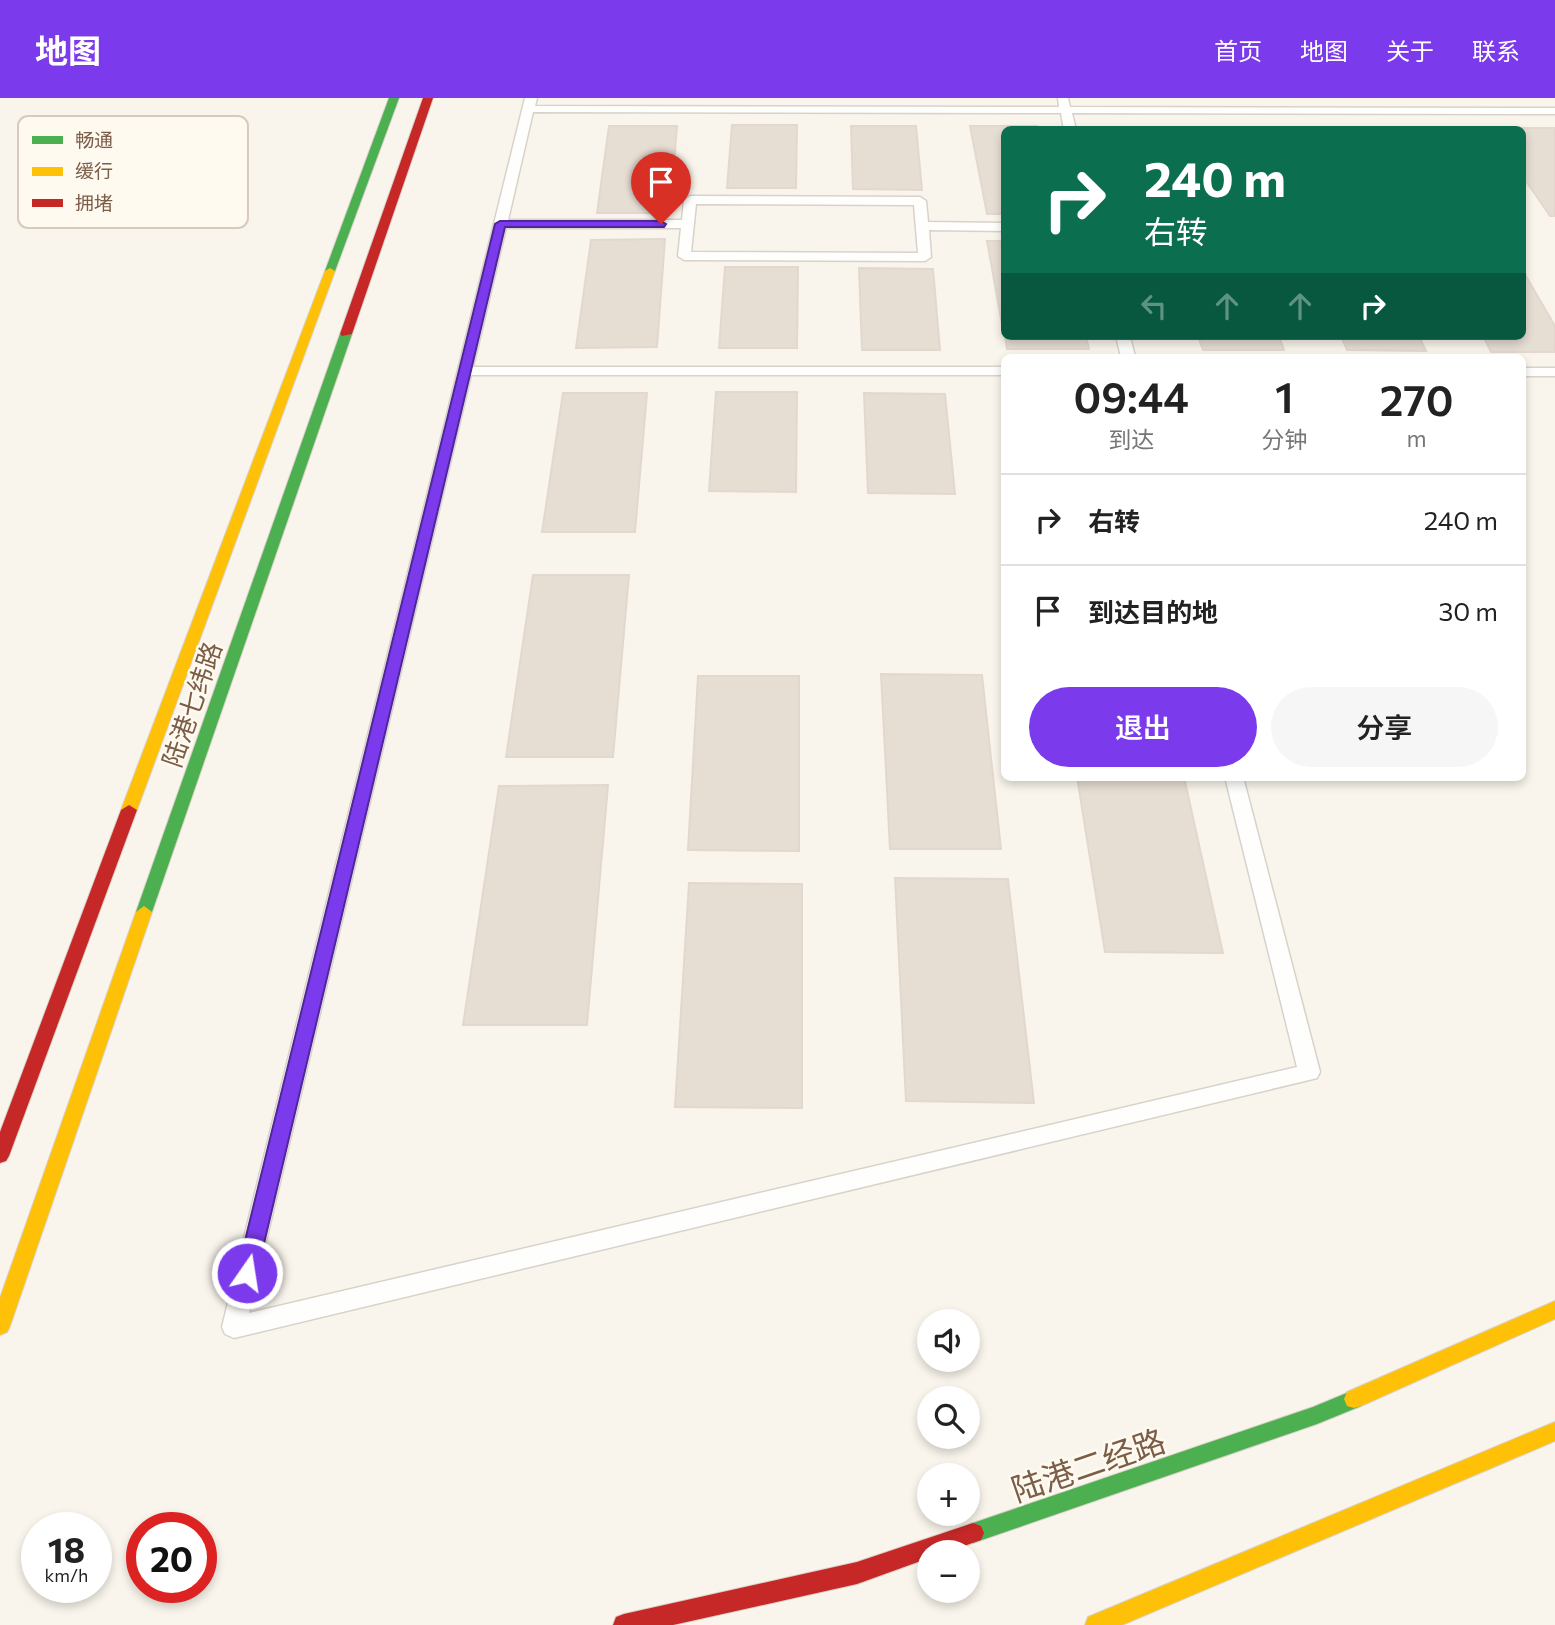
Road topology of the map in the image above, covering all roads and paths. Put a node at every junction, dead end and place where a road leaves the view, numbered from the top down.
1 (394, 98) edge
2 (428, 98) edge
3 (530, 103) edge
4 (1064, 104) edge
5 (1555, 111) edge
6 (1069, 126) edge
7 (500, 224) junction
8 (688, 224) junction
9 (923, 226) junction
10 (1001, 227) edge
11 (465, 370) junction
12 (1001, 371) edge
13 (1526, 372) edge
14 (1555, 372) edge
15 (1235, 781) edge
16 (0, 1156) edge
17 (1555, 1310) edge
18 (0, 1326) edge
19 (1555, 1431) edge
20 (624, 1625) edge
21 (1096, 1625) edge

1 - 16 street, 陆港七纬路
2 - 18 street, 陆港七纬路
3 - 4 lane
3 - 7 lane
4 - 5 lane
4 - 6 lane
7 - 8 lane
7 - 11 lane
8 - 9 lane
8 - 9 lane
9 - 10 lane
11 - 12 lane
11 - 15 lane
13 - 14 lane
17 - 20 street, 陆港二经路
19 - 21 street

